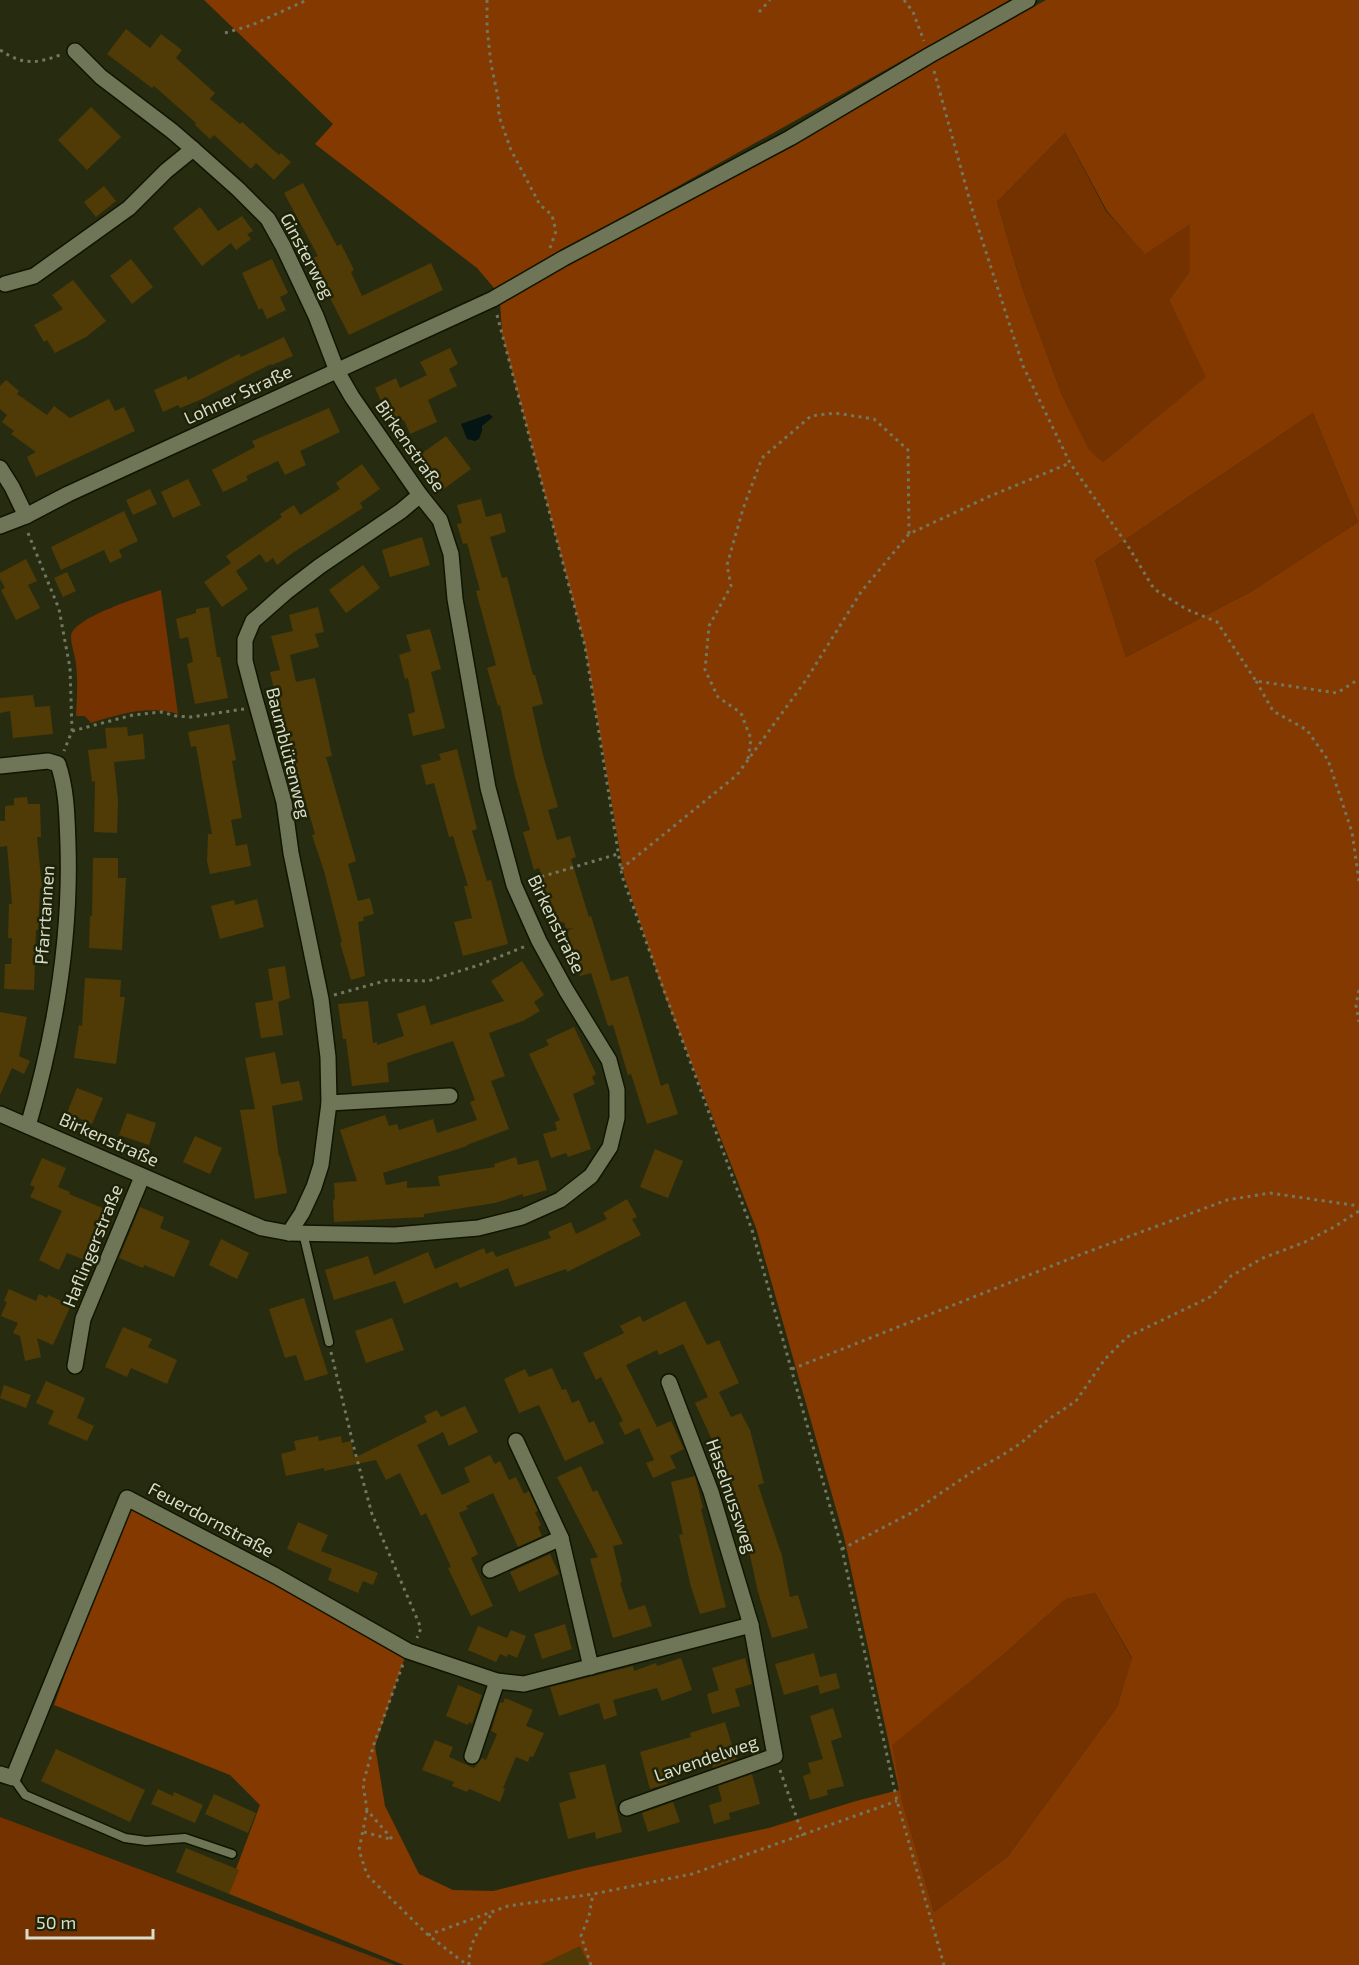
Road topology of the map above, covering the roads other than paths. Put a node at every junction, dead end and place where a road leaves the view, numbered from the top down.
1 (1028, 0) edge
2 (75, 51) road end
3 (193, 149) junction
4 (5, 284) dead end
5 (337, 371) junction
6 (0, 468) edge
7 (420, 495) junction
8 (24, 516) junction
9 (0, 526) edge
10 (0, 766) edge
11 (450, 1096) dead end
12 (329, 1102) junction
13 (0, 1114) edge
14 (28, 1126) junction
15 (142, 1177) junction
16 (296, 1233) junction
17 (329, 1342) road end
18 (75, 1366) dead end
19 (669, 1382) dead end
20 (516, 1440) dead end
21 (561, 1538) junction
22 (490, 1570) dead end
23 (751, 1625) junction
24 (591, 1667) junction
25 (497, 1681) junction
26 (472, 1756) dead end
27 (6, 1776) edge
28 (627, 1808) dead end
29 (232, 1854) dead end

1 - 5 street, Lohner Straße
2 - 3 street, Ginsterweg
3 - 4 street
3 - 5 street, Ginsterweg
5 - 7 street, Birkenstraße
5 - 8 street, Lohner Straße
6 - 8 street
7 - 12 street, Baumblütenweg
7 - 16 street, Birkenstraße
8 - 9 street, Lohner Straße
10 - 14 street, Pfarrtannen
11 - 12 street
12 - 16 street, Baumblütenweg
13 - 14 street, Birkenstraße
14 - 15 street, Birkenstraße
15 - 16 street, Birkenstraße
15 - 18 street, Haflingerstraße
16 - 17 lane
19 - 23 street, Haselnussweg
20 - 21 street
21 - 22 street
21 - 24 street
23 - 24 street, Feuerdornstraße
23 - 28 street, Lavendelweg
24 - 25 street, Feuerdornstraße
25 - 26 street
25 - 27 street, Feuerdornstraße
27 - 29 lane

